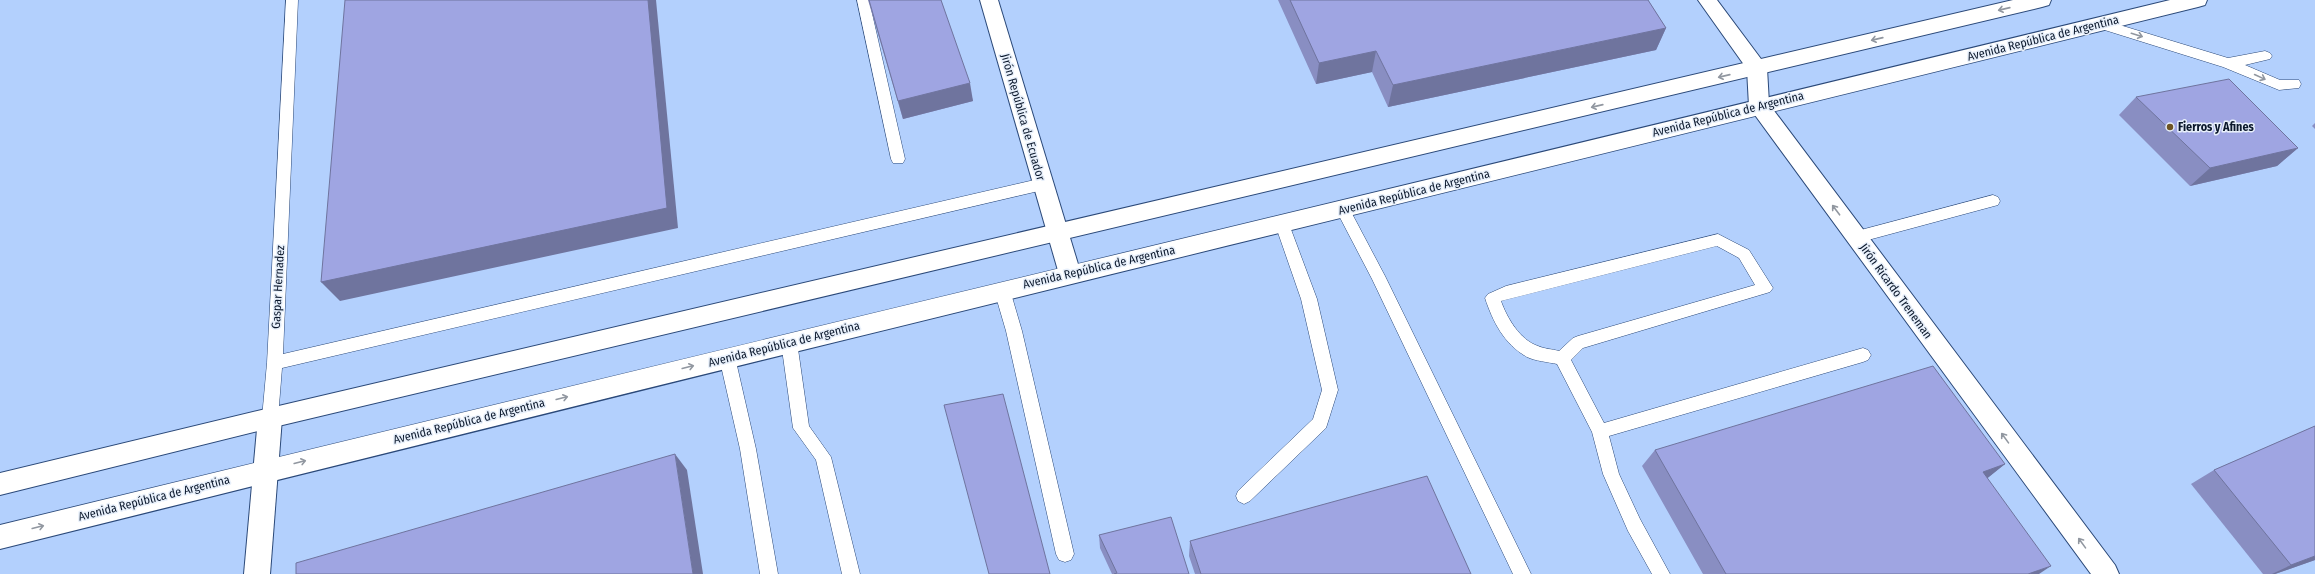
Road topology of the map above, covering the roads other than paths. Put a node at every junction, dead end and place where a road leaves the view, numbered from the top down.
1 (292, 0) edge
2 (863, 0) edge
3 (988, 0) edge
4 (1707, 0) edge
5 (2042, 0) edge
6 (2198, 0) edge
7 (2100, 24) junction
8 (2265, 56) dead end
9 (2228, 62) junction
10 (1757, 68) junction
11 (2294, 84) dead end
12 (1759, 106) junction
13 (898, 159) dead end
14 (1043, 184) junction
15 (1993, 201) dead end
16 (1343, 210) junction
17 (1282, 224) junction
18 (1058, 233) junction
19 (1857, 237) junction
20 (1070, 274) junction
21 (1002, 290) junction
22 (789, 342) junction
23 (1863, 355) dead end
24 (727, 357) junction
25 (1562, 358) junction
26 (275, 363) junction
27 (270, 418) junction
28 (1600, 431) junction
29 (266, 471) junction
30 (0, 484) edge
31 (1244, 496) dead end
32 (0, 537) edge
33 (1065, 554) dead end
34 (257, 574) edge
35 (769, 574) edge
36 (851, 574) edge
37 (1522, 574) edge
38 (1661, 574) edge
39 (2106, 574) edge

1 - 26 lane, Gaspar Hernadez
2 - 13 lane
3 - 14 main road, Jirón República de Ecuador
4 - 10 main road
5 -> 10 main road
6 - 7 main road, Avenida República de Argentina
7 -> 9 lane
7 - 12 main road, Avenida República de Argentina
8 - 9 lane
9 -> 11 lane
10 - 12 main road
10 -> 18 main road
12 - 16 main road, Avenida República de Argentina
19 -> 12 main road, Jirón Ricardo Treneman
14 - 18 main road, Jirón República de Ecuador
14 - 26 lane
15 - 19 lane
16 - 17 main road, Avenida República de Argentina
16 - 37 lane
17 - 20 main road, Avenida República de Argentina
17 - 31 lane
18 - 20 main road, Jirón República de Ecuador
18 - 27 main road
39 -> 19 main road, Jirón Ricardo Treneman
20 - 21 main road, Avenida República de Argentina
21 - 22 main road, Avenida República de Argentina
21 - 33 lane
22 - 24 main road, Avenida República de Argentina
22 - 36 lane
23 - 28 lane
29 -> 24 main road, Avenida República de Argentina
24 - 35 lane
25 - 25 lane
25 - 28 lane
26 - 27 lane, Gaspar Hernadez
27 - 29 main road, Gaspar Hernadez
27 - 30 main road
28 - 38 lane
32 -> 29 main road, Avenida República de Argentina
29 - 34 main road, Gaspar Hernadez

